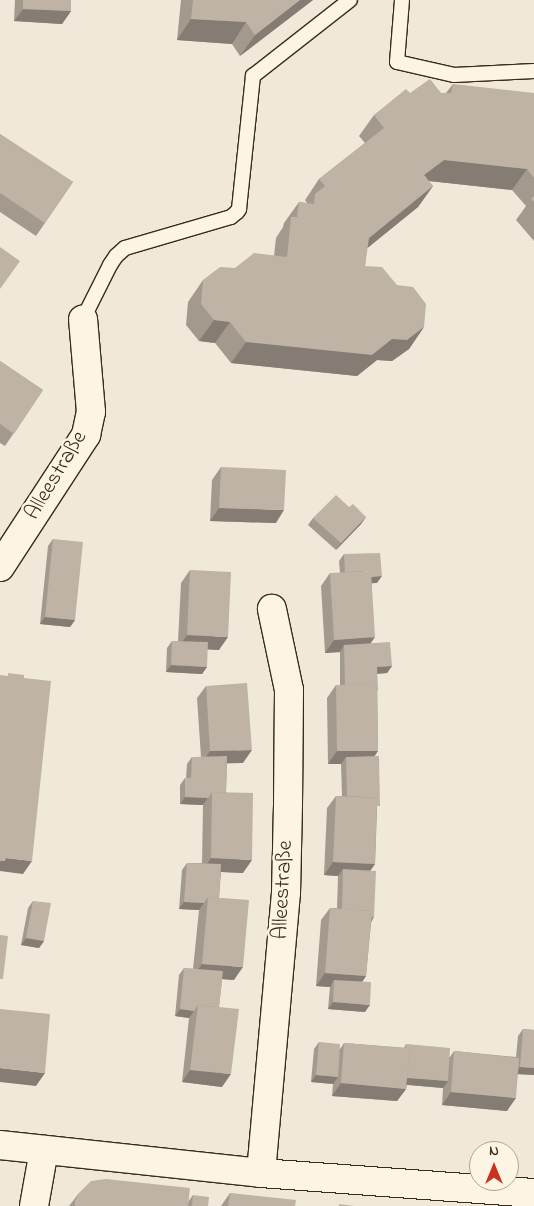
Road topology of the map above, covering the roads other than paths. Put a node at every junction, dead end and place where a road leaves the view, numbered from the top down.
1 (350, 0) edge
2 (402, 0) edge
3 (534, 71) edge
4 (84, 319) joint
5 (0, 566) edge
6 (272, 608) dead end
7 (0, 1145) edge
8 (44, 1150) junction
9 (261, 1173) junction
10 (534, 1193) edge
11 (34, 1206) edge

1 - 4 lane
2 - 3 lane
4 - 5 street, Alleestraße
6 - 9 street, Alleestraße
7 - 8 street
8 - 9 street
8 - 11 street
9 - 10 street

